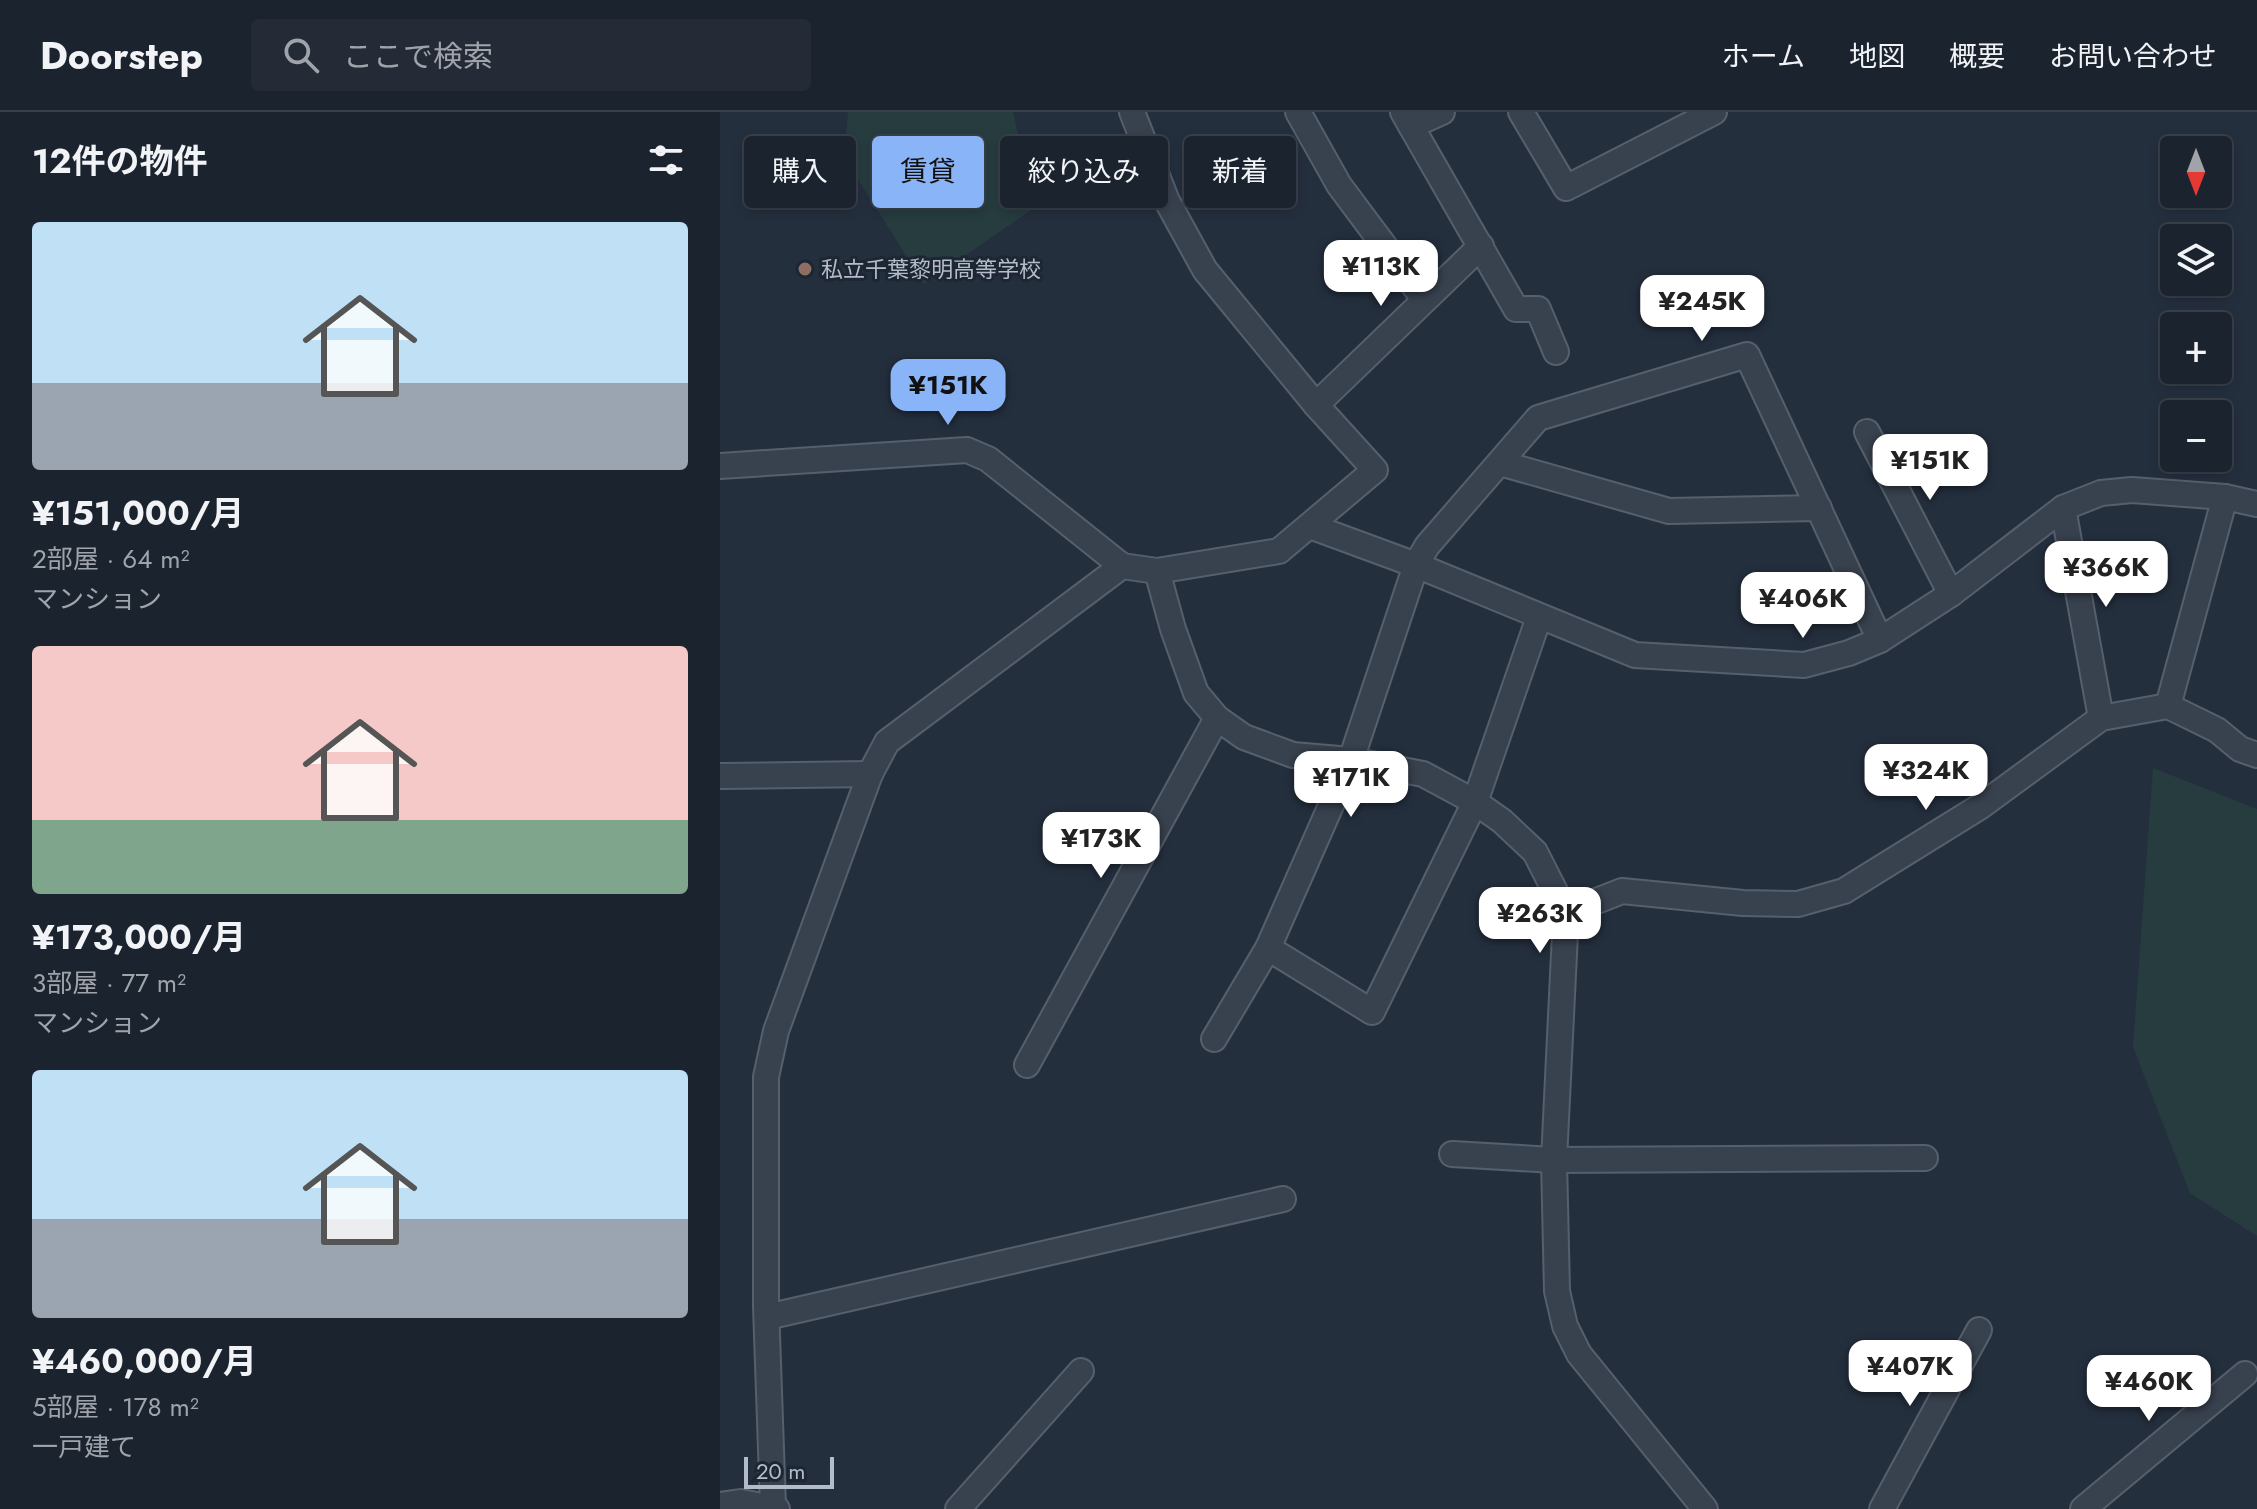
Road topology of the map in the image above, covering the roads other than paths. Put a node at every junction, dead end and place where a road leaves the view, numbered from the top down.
1 (1132, 112) edge
2 (1298, 112) edge
3 (1442, 112) edge
4 (1521, 112) edge
5 (1714, 112) edge
6 (1407, 119) edge
7 (1481, 246) junction
8 (1424, 299) junction
9 (1556, 352) dead end
10 (1316, 405) junction
11 (1867, 432) dead end
12 (1500, 463) junction
13 (720, 466) edge
14 (2225, 497) junction
15 (2257, 504) edge
16 (1819, 508) junction
17 (2063, 508) junction
18 (1310, 526) junction
19 (1416, 565) junction
20 (1122, 566) junction
21 (1157, 571) junction
22 (1951, 594) junction
23 (1539, 617) junction
24 (1880, 640) junction
25 (2168, 706) junction
26 (1217, 718) junction
27 (2101, 718) junction
28 (2257, 755) edge
29 (1351, 760) junction
30 (870, 774) junction
31 (720, 776) edge
32 (1475, 802) junction
33 (1566, 913) junction
34 (1268, 948) junction
35 (1214, 1039) dead end
36 (1027, 1065) dead end
37 (1452, 1154) dead end
38 (1925, 1158) dead end
39 (1554, 1160) junction
40 (1283, 1199) dead end
41 (767, 1317) junction
42 (1979, 1330) dead end
43 (1081, 1371) dead end
44 (2245, 1374) dead end
45 (720, 1505) edge
46 (775, 1508) edge
47 (958, 1509) edge
48 (1705, 1509) edge
49 (1882, 1509) edge
50 (2083, 1509) edge

1 - 10 street
2 - 8 street
3 - 6 street
4 - 5 street
6 - 7 street
7 - 8 street
7 - 9 street
8 - 10 street
10 - 18 street
11 - 22 street
12 - 16 street
12 - 16 street
12 - 19 street
13 - 20 street
14 - 15 street
14 - 17 street
14 - 25 street
16 - 24 street
17 - 22 street
17 - 27 street
18 - 19 street
18 - 21 street
19 - 23 street
19 - 29 street
20 - 21 street
20 - 30 street
21 - 26 street
22 - 24 street
23 - 24 street
23 - 32 street
25 - 27 street
25 - 28 street
26 - 29 street
26 - 36 street
27 - 33 street
29 - 32 street
29 - 34 street
30 - 31 street
30 - 41 street
32 - 33 street
32 - 34 street
33 - 39 street
34 - 35 street
37 - 39 street
38 - 39 street
39 - 48 street
40 - 41 street
41 - 46 street
42 - 49 street
43 - 47 street
44 - 50 street
45 - 46 street

